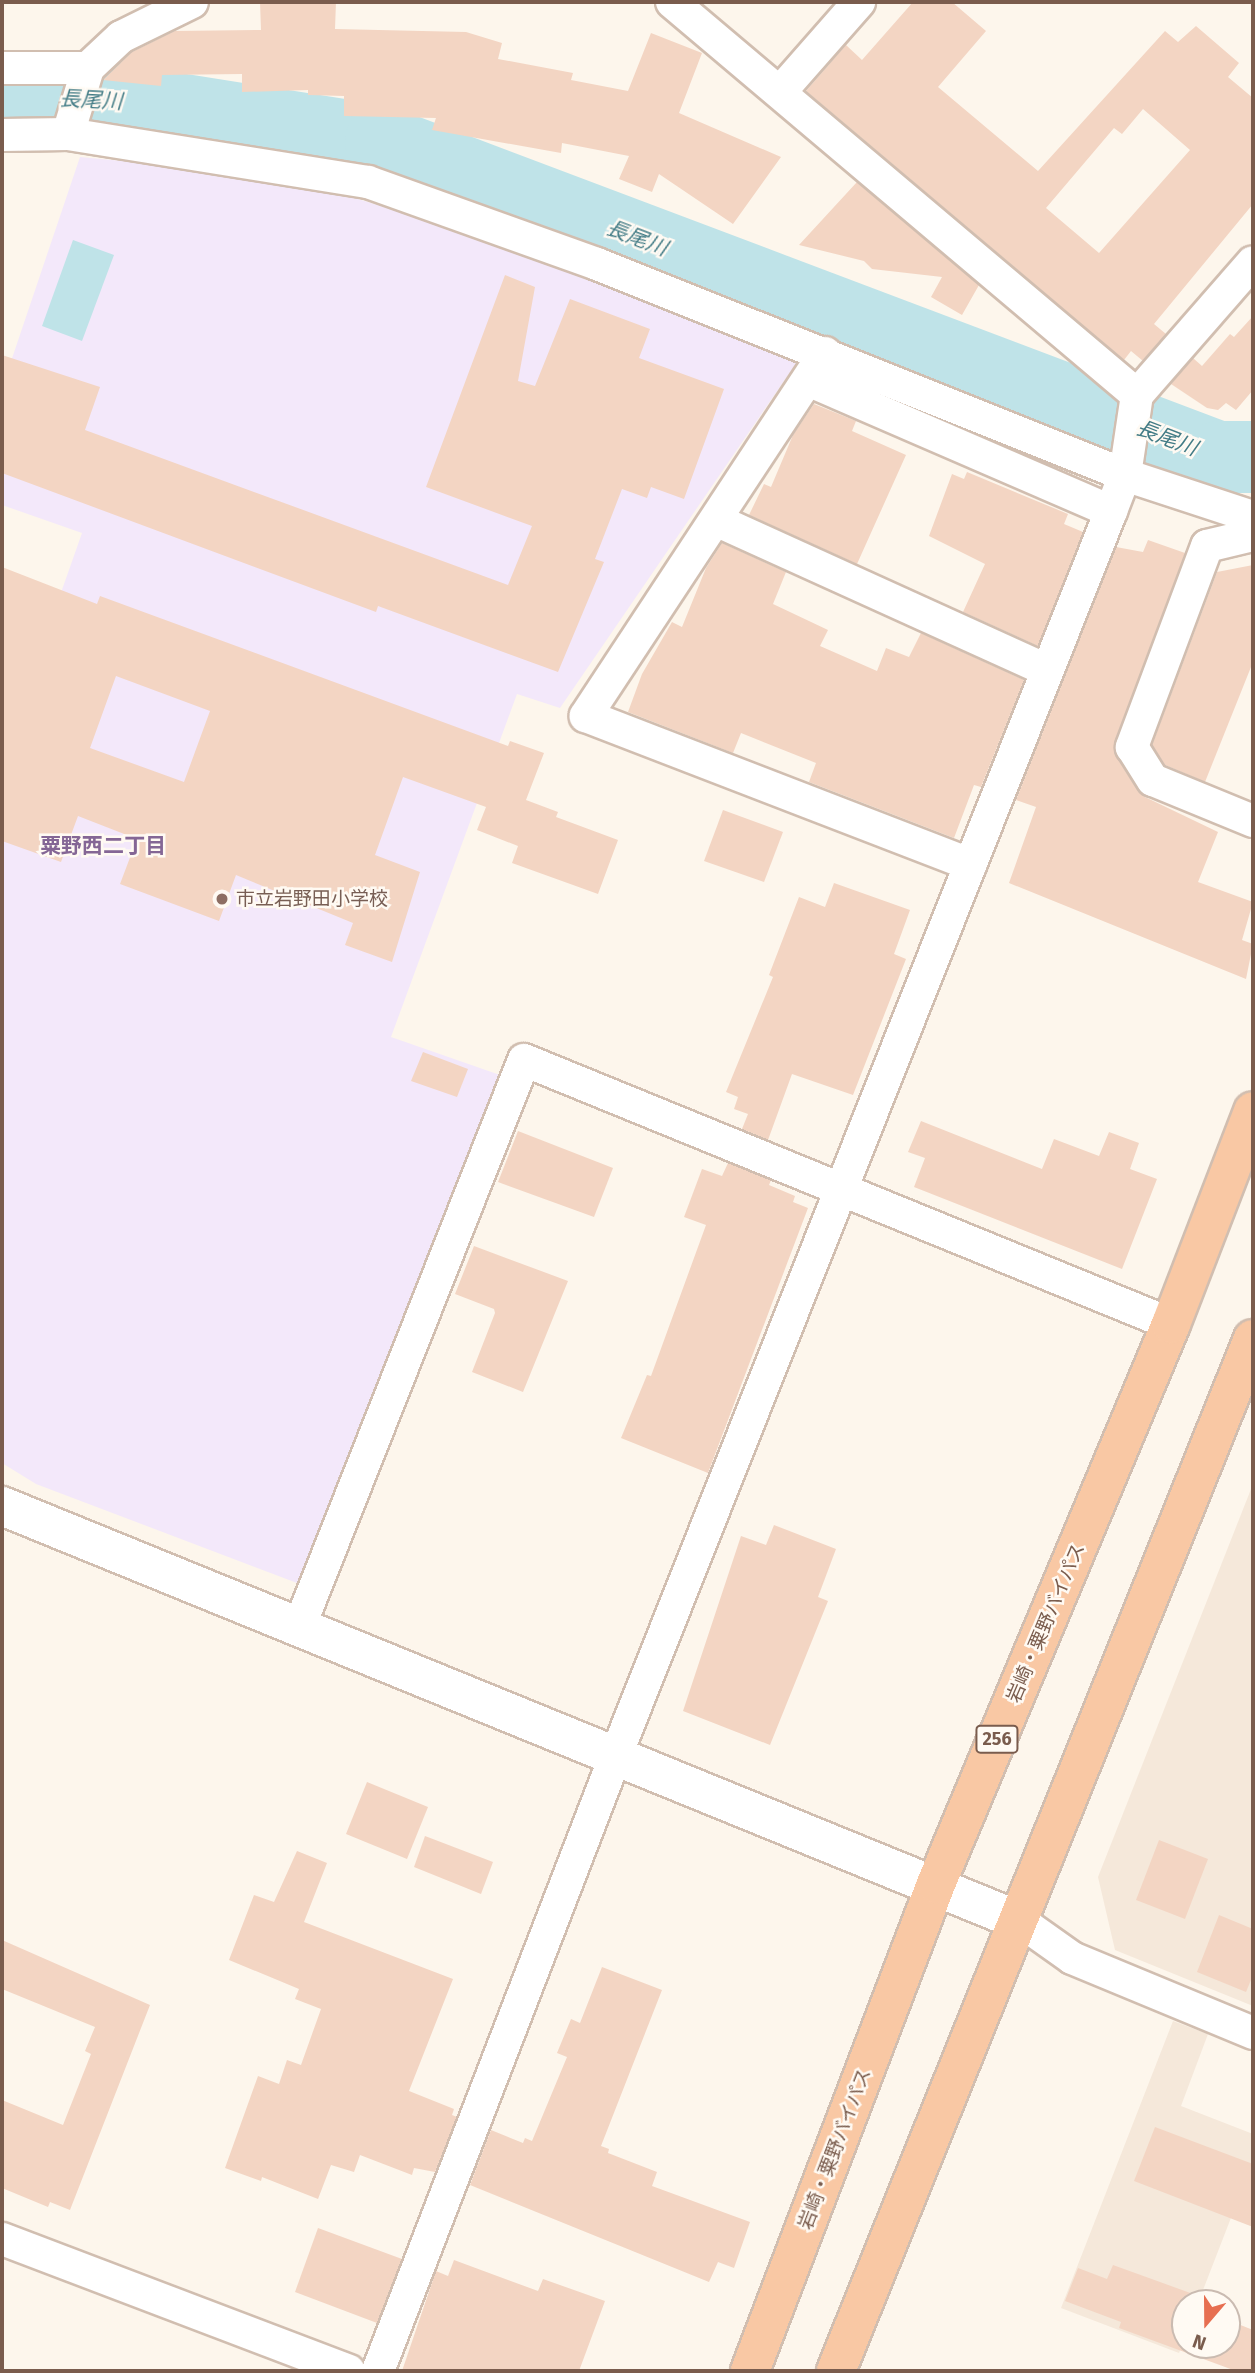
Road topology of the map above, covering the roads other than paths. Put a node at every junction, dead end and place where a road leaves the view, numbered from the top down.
1 (192, 2) edge
2 (672, 2) edge
3 (859, 2) edge
4 (2, 68) edge
5 (86, 74) junction
6 (780, 92) junction
7 (70, 127) junction
8 (2, 135) edge
9 (1253, 262) edge
10 (825, 353) junction
11 (810, 381) junction
12 (1138, 395) junction
13 (1125, 475) junction
14 (1111, 511) junction
15 (1253, 517) edge
16 (718, 521) junction
17 (1253, 535) edge
18 (1047, 670) junction
19 (1253, 821) edge
20 (970, 864) junction
21 (1253, 1111) edge
22 (841, 1188) junction
23 (1171, 1324) junction
24 (1251, 1349) edge
25 (2, 1506) edge
26 (298, 1630) junction
27 (616, 1755) junction
28 (936, 1884) junction
29 (1020, 1920) junction
30 (1253, 2033) edge
31 (2, 2239) edge
32 (349, 2371) edge
33 (378, 2371) edge
34 (750, 2371) edge
35 (836, 2371) edge

1 - 5 street
2 - 6 street
3 - 6 street
4 - 5 street
5 - 7 street
6 - 12 street
7 - 8 street
7 - 10 street
9 - 12 street
10 - 11 street
10 - 13 street
11 - 14 street
11 - 16 street
12 - 13 street
13 - 14 street
13 - 15 street
14 - 18 street
16 - 18 street
16 - 20 street
17 - 19 street
18 - 20 street
20 - 22 street
21 - 23 highway, 岩崎・粟野バイパス / 256
22 - 23 street
22 - 26 street
22 - 27 street
23 - 28 highway, 岩崎・粟野バイパス / 256
24 - 29 highway
25 - 26 street
26 - 27 street
27 - 28 street
27 - 33 street
28 - 29 street
28 - 34 highway, 岩崎・粟野バイパス / 256
29 - 30 street
29 - 35 highway
31 - 32 street

